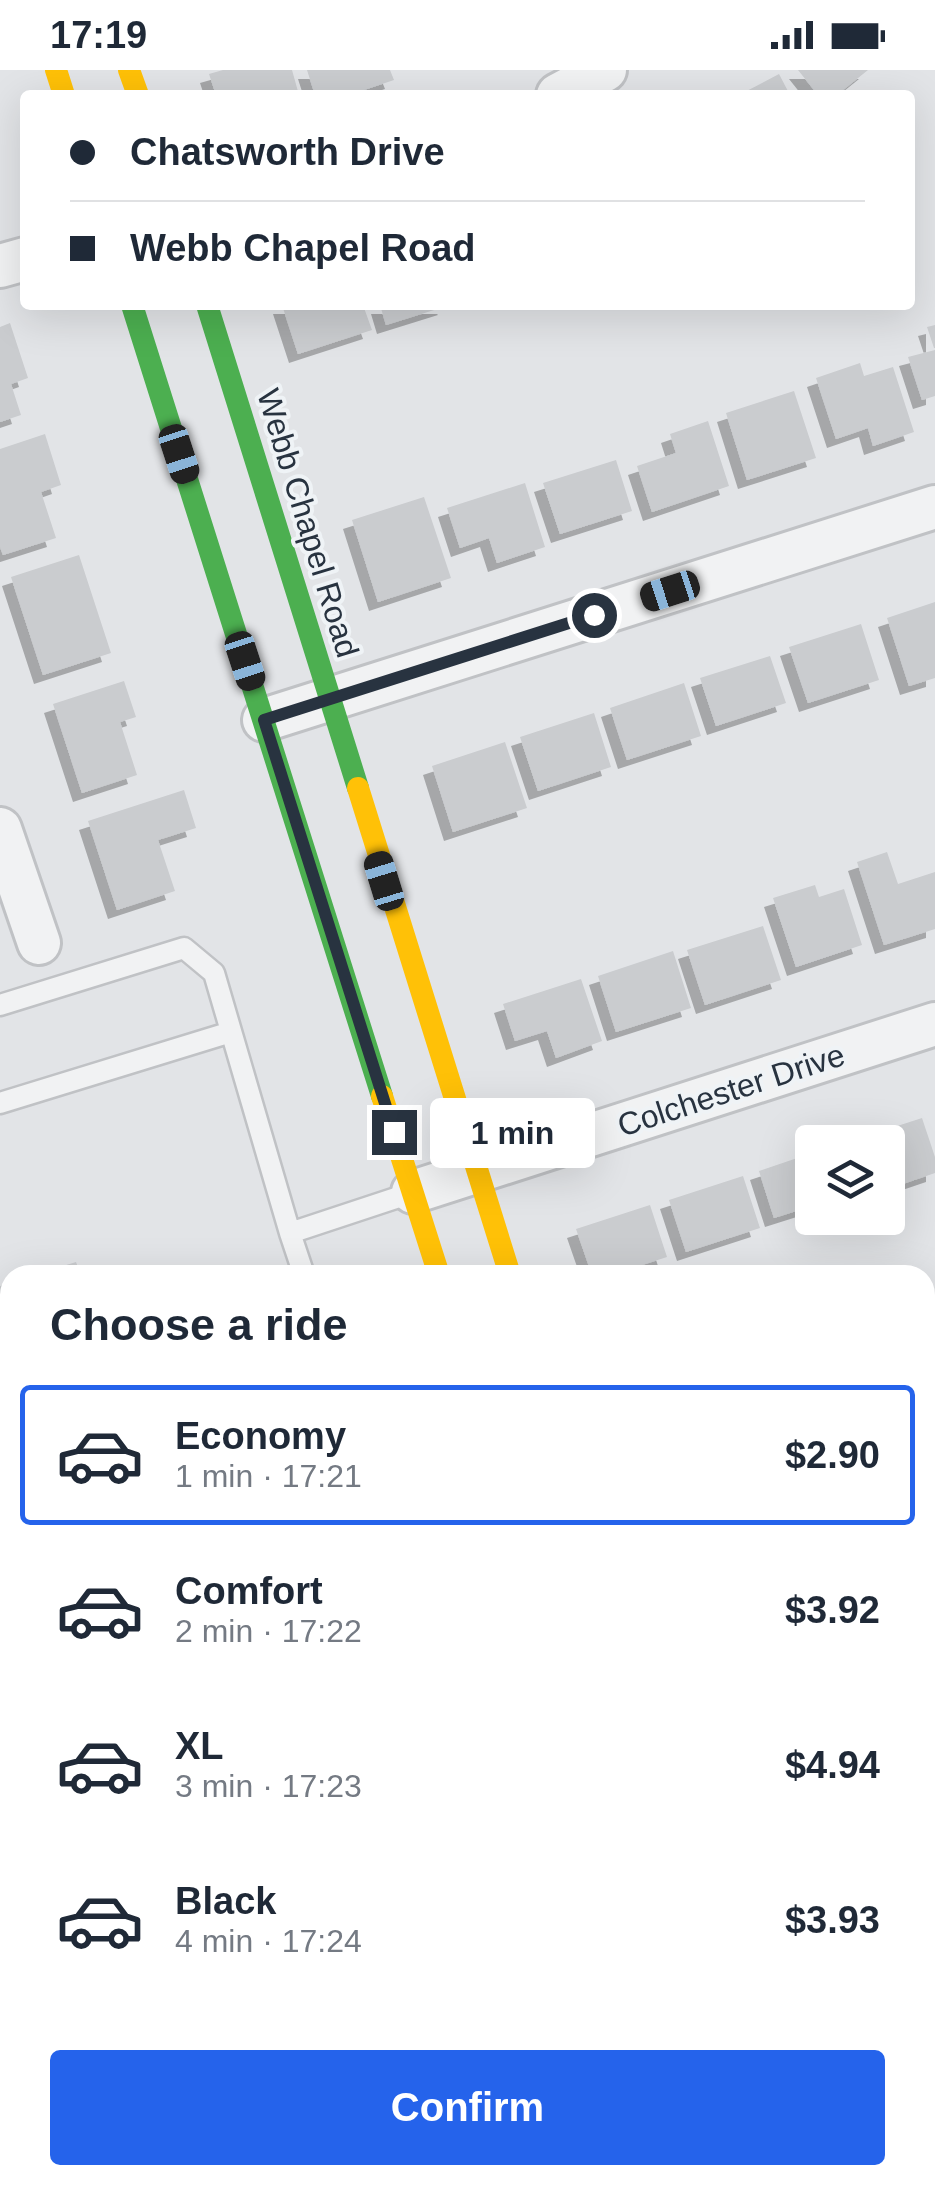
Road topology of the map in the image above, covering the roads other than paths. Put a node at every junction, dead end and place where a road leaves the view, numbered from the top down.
1 (605, 70) edge
2 (567, 90) edge
3 (134, 310) edge
4 (209, 310) edge
5 (935, 507) edge
6 (328, 699) junction
7 (264, 720) junction
8 (0, 829) edge
9 (39, 943) dead end
10 (0, 1004) edge
11 (935, 1024) edge
12 (231, 1032) junction
13 (0, 1103) edge
14 (475, 1172) junction
15 (413, 1192) junction
16 (290, 1233) junction
17 (301, 1265) edge
18 (437, 1265) edge
19 (507, 1265) edge

1 - 2 street
3 - 7 main road
4 - 6 main road, Webb Chapel Road
5 - 6 street
6 - 7 street
6 - 14 main road, Webb Chapel Road
7 - 15 main road
8 - 9 street
10 - 12 lane
11 - 14 street, Colchester Drive
12 - 13 lane
12 - 16 lane
14 - 15 street, Colchester Drive
14 - 19 main road, Webb Chapel Road
15 - 16 lane
15 - 18 main road
16 - 17 lane

